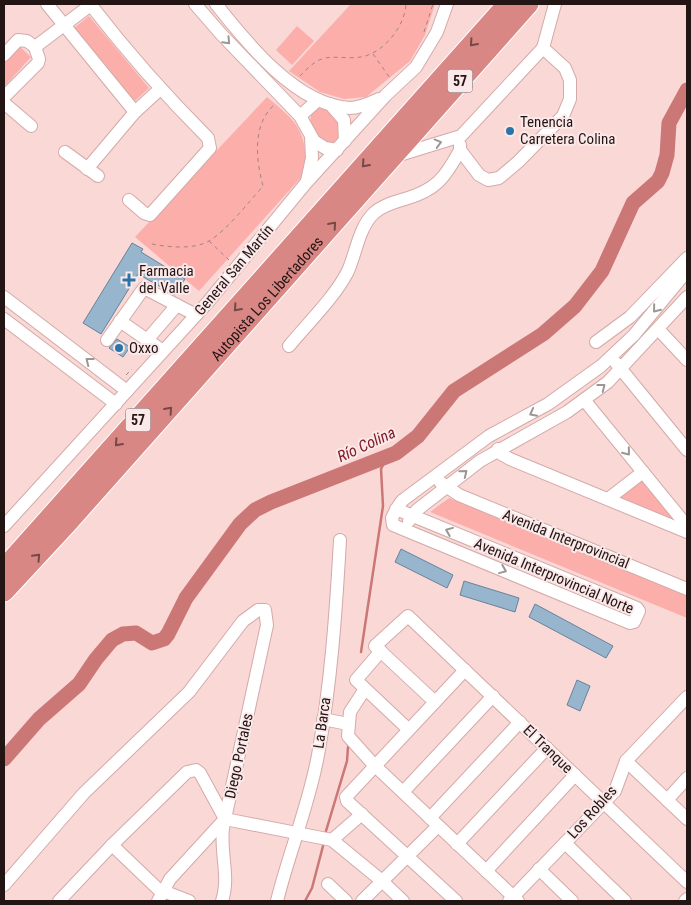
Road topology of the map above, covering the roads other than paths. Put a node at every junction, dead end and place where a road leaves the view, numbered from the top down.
1 (47, 4) edge
2 (91, 4) edge
3 (195, 4) edge
4 (216, 4) edge
5 (447, 4) edge
6 (529, 4) edge
7 (555, 4) edge
8 (506, 5) edge
9 (65, 26) junction
10 (35, 46) junction
11 (543, 48) junction
12 (4, 55) edge
13 (386, 89) junction
14 (160, 90) junction
15 (4, 97) edge
16 (318, 100) junction
17 (4, 103) edge
18 (330, 104) junction
19 (135, 112) junction
20 (300, 116) junction
21 (31, 126) dead end
22 (461, 136) junction
23 (311, 137) junction
24 (341, 145) junction
25 (460, 150) junction
26 (65, 152) dead end
27 (392, 158) junction
28 (87, 169) junction
29 (98, 176) dead end
30 (306, 183) junction
31 (129, 200) dead end
32 (687, 258) edge
33 (687, 271) edge
34 (687, 296) edge
35 (4, 298) edge
36 (177, 306) junction
37 (196, 316) junction
38 (4, 319) edge
39 (120, 322) junction
40 (659, 330) junction
41 (107, 340) dead end
42 (147, 340) junction
43 (596, 342) dead end
44 (288, 346) dead end
45 (163, 351) junction
46 (611, 357) junction
47 (687, 360) edge
48 (622, 370) junction
49 (127, 391) junction
50 (585, 401) junction
51 (116, 404) junction
52 (498, 449) junction
53 (687, 450) edge
54 (643, 472) junction
55 (434, 478) junction
56 (446, 487) junction
57 (608, 499) junction
58 (396, 509) junction
59 (412, 516) junction
60 (4, 526) edge
61 (687, 526) edge
62 (404, 529) junction
63 (687, 532) edge
64 (340, 540) dead end
65 (4, 568) edge
66 (687, 589) edge
67 (4, 592) edge
68 (378, 648) junction
69 (465, 670) junction
70 (361, 684) junction
71 (492, 696) junction
72 (687, 697) edge
73 (435, 702) junction
74 (323, 719) junction
75 (520, 722) junction
76 (408, 729) junction
77 (348, 730) junction
78 (547, 748) junction
79 (626, 761) junction
80 (374, 765) junction
81 (575, 775) junction
82 (687, 778) edge
83 (403, 792) junction
84 (667, 800) junction
85 (604, 802) junction
86 (362, 814) junction
87 (225, 819) junction
88 (687, 819) edge
89 (434, 822) junction
90 (299, 833) junction
91 (332, 840) junction
92 (565, 843) junction
93 (457, 844) junction
94 (112, 845) junction
95 (407, 856) junction
96 (540, 870) junction
97 (486, 871) junction
98 (382, 881) junction
99 (687, 882) edge
100 (328, 884) dead end
101 (4, 885) edge
102 (160, 896) edge
103 (514, 900) edge
104 (59, 901) edge
105 (189, 901) edge
106 (222, 901) edge
107 (277, 901) edge
108 (346, 901) edge
109 (362, 901) edge
110 (403, 901) edge
111 (456, 901) edge
112 (572, 901) edge
113 (625, 901) edge

1 - 9 street
2 - 9 street
2 - 14 street
3 -> 20 street
4 - 16 street
5 - 13 street, General San Martín
6 - 27 highway, Autopista Los Libertadores / 57
7 - 11 street
8 -> 65 highway, Autopista Los Libertadores / 57
9 - 10 street
9 - 19 street
10 - 12 street
10 - 15 street
11 - 22 street
11 - 25 street
13 - 18 street
13 - 24 street, General San Martín
14 - 19 street
14 - 31 street
16 - 18 street
16 - 20 street
17 - 21 street
18 - 24 street
19 - 28 street
20 - 23 street
22 - 25 street
27 -> 22 street
23 - 24 street
23 - 30 street
24 - 30 street, General San Martín
25 - 44 street
26 - 28 street
67 -> 27 highway, Autopista Los Libertadores / 57
28 - 29 street
30 - 37 street, General San Martín
32 - 43 street
33 -> 46 street
34 - 40 street
49 -> 35 street
36 - 37 street
36 - 39 street
36 - 42 street
37 - 45 street, General San Martín
38 - 51 street
39 - 41 street
39 - 42 street
40 - 47 street
40 - 48 street
42 - 45 street
45 - 49 street, General San Martín
46 - 48 street
46 -> 55 street
50 -> 48 street
48 - 53 street
49 - 51 street, General San Martín
50 - 52 street
50 -> 54 street
51 - 60 street, General San Martín
56 -> 52 street
52 - 57 street
54 - 57 street
54 - 61 street
55 - 56 street, Avenida Interprovincial
55 - 58 street
56 - 59 street
56 - 66 street, Avenida Interprovincial
57 - 63 street
58 - 59 street, Avenida Interprovincial Norte
58 - 62 street
59 - 62 street
62 -> 59 street, Avenida Interprovincial Norte
64 - 74 street, La Barca
68 - 69 street, El Tranque
68 - 70 street
68 - 73 street
69 - 71 street, El Tranque
69 - 73 street
70 - 76 street
70 - 77 street
71 - 75 street, El Tranque
71 - 83 street
72 - 79 street, Los Robles
73 - 76 street
74 - 77 street
74 - 90 street, La Barca
75 - 78 street, El Tranque
75 - 89 street
76 - 80 street
77 - 80 street
78 - 81 street, El Tranque
78 - 93 street
79 - 84 street
79 - 85 street, Los Robles
80 - 83 street
80 - 86 street
81 - 85 street, El Tranque
81 - 97 street
82 - 84 street
83 - 89 street
84 - 88 street
85 - 92 street, Los Robles
85 - 99 street, El Tranque
86 - 91 street
86 - 95 street
87 - 90 street
87 - 94 street
87 - 101 street, Diego Portales
87 - 102 street
87 - 106 street, Diego Portales
89 - 93 street
89 - 95 street
90 - 91 street
90 - 107 street, La Barca
91 - 98 street
92 - 96 street, Los Robles
92 - 113 street
93 - 97 street
94 - 102 street
94 - 104 street
95 - 98 street
95 - 111 street
96 - 103 street, Los Robles
96 - 112 street
97 - 103 street
98 - 109 street
98 - 110 street
100 - 108 street
102 - 105 street

